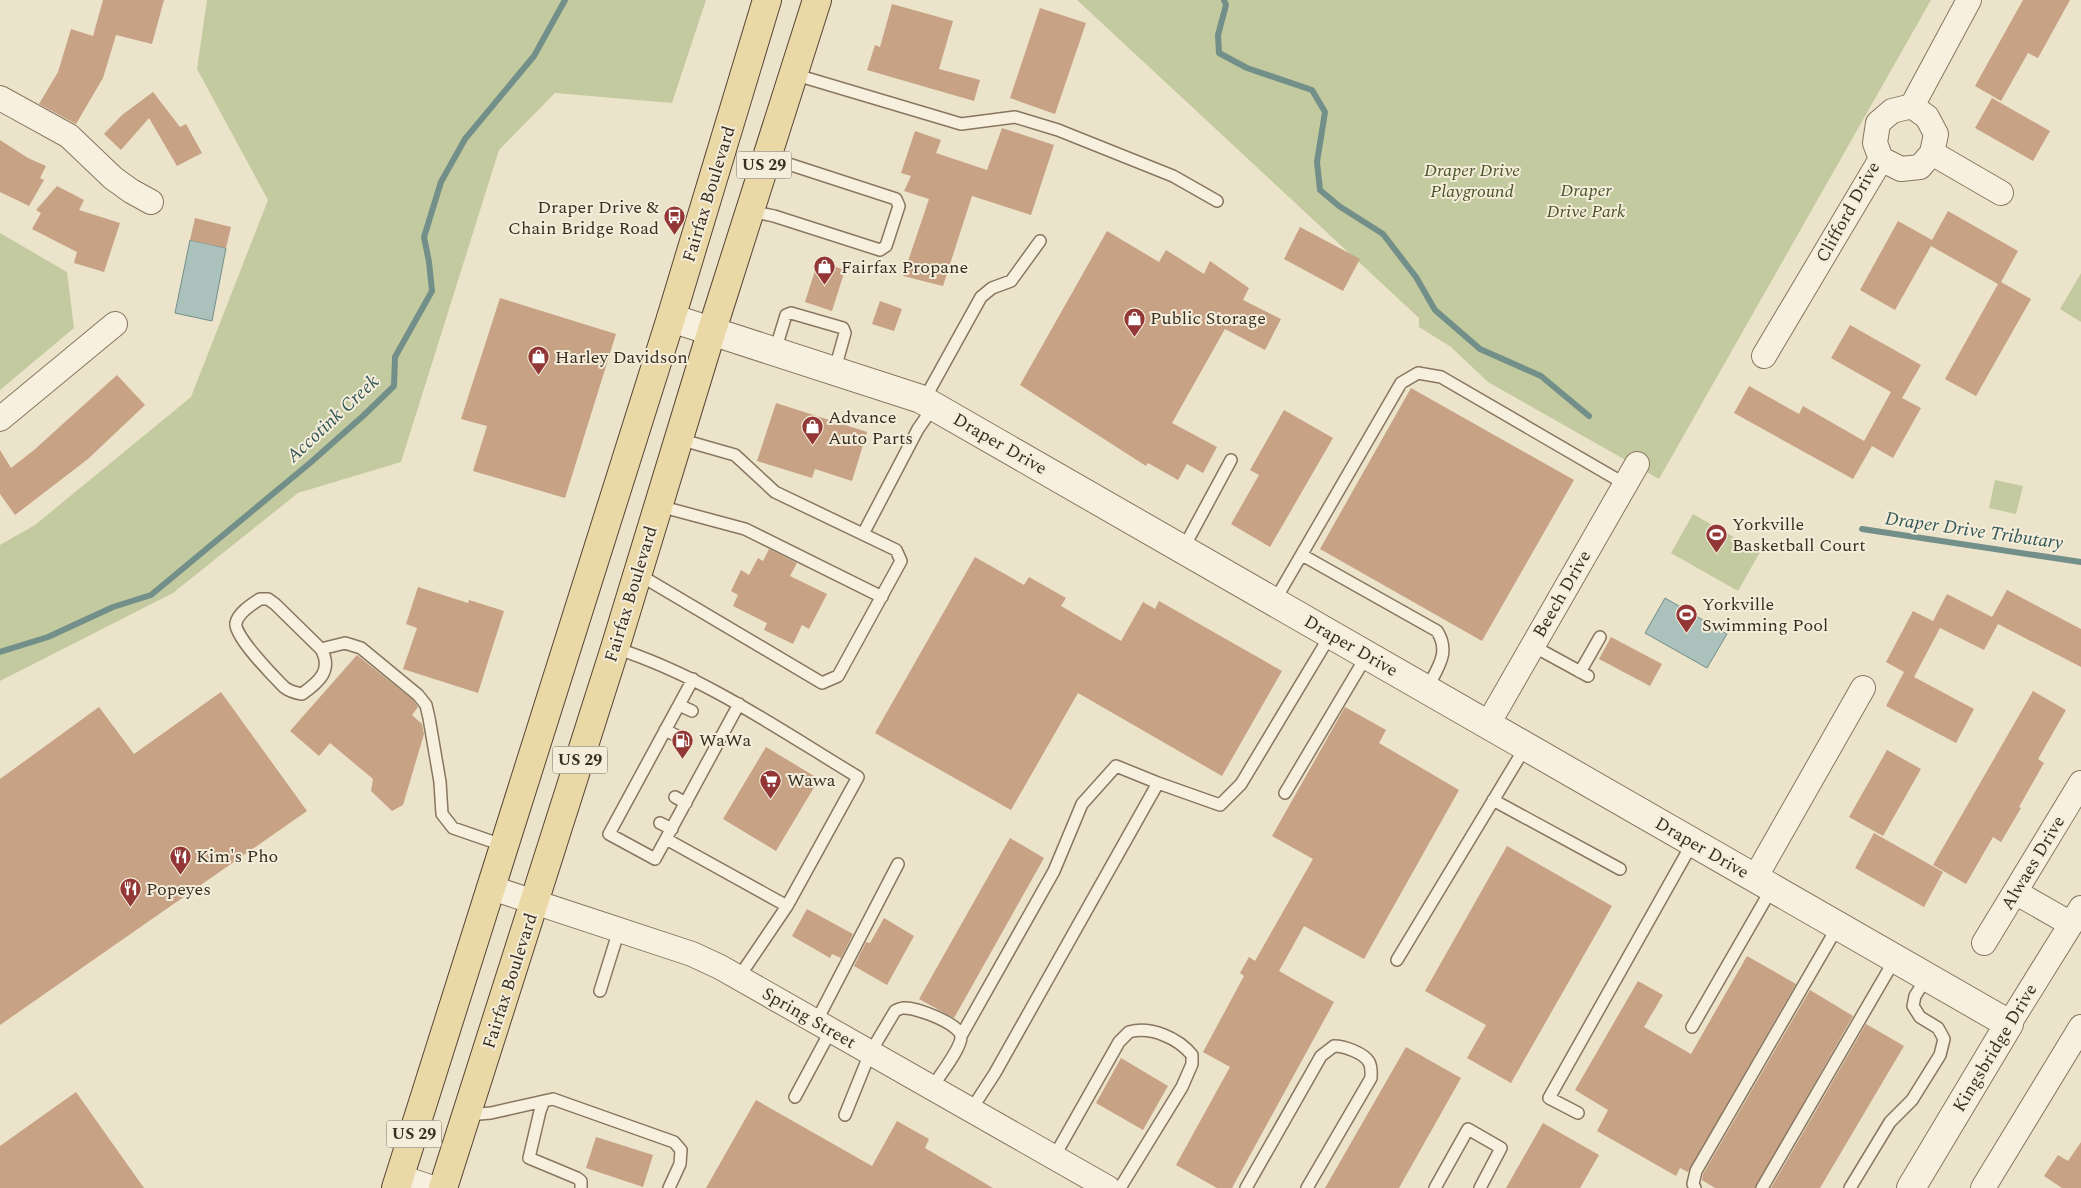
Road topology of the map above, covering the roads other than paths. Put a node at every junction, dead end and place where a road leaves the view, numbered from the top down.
1 (767, 0) edge
2 (817, 0) edge
3 (1969, 0) edge
4 (794, 74) junction
5 (0, 98) edge
6 (1912, 106) junction
7 (1932, 153) junction
8 (767, 156) junction
9 (1881, 159) junction
10 (2001, 193) dead end
11 (1217, 201) dead end
12 (151, 202) dead end
13 (750, 211) junction
14 (1040, 241) dead end
15 (671, 318) junction
16 (115, 324) dead end
17 (712, 330) junction
18 (775, 351) junction
19 (1764, 356) dead end
20 (835, 370) junction
21 (929, 403) junction
22 (0, 419) edge
23 (679, 439) junction
24 (1231, 460) dead end
25 (1631, 474) joint
26 (670, 509) junction
27 (863, 534) junction
28 (1183, 549) junction
29 (1302, 555) junction
30 (638, 574) junction
31 (882, 597) junction
32 (1274, 602) junction
33 (1331, 634) junction
34 (1600, 637) dead end
35 (1533, 646) junction
36 (615, 648) junction
37 (321, 649) junction
38 (1367, 655) junction
39 (693, 679) junction
40 (1863, 688) dead end
41 (1427, 689) junction
42 (679, 704) junction
43 (739, 704) junction
44 (692, 711) dead end
45 (1488, 724) junction
46 (666, 730) junction
47 (677, 736) dead end
48 (1526, 746) junction
49 (652, 754) junction
50 (664, 760) dead end
51 (640, 778) junction
52 (1158, 783) junction
53 (2081, 783) edge
54 (650, 784) dead end
55 (1285, 793) dead end
56 (675, 797) dead end
57 (1493, 800) junction
58 (686, 803) junction
59 (660, 823) dead end
60 (669, 834) junction
61 (1693, 842) junction
62 (505, 846) junction
63 (898, 864) dead end
64 (1620, 869) dead end
65 (1764, 883) junction
66 (492, 888) junction
67 (2015, 892) junction
68 (535, 902) junction
69 (787, 906) junction
70 (2076, 916) edge
71 (1838, 926) junction
72 (619, 930) junction
73 (1984, 943) dead end
74 (1896, 959) junction
75 (1397, 960) dead end
76 (739, 977) junction
77 (1927, 977) junction
78 (600, 991) dead end
79 (2009, 1024) junction
80 (823, 1026) junction
81 (1692, 1027) dead end
82 (2081, 1027) edge
83 (961, 1036) junction
84 (870, 1053) junction
85 (932, 1088) junction
86 (795, 1097) dead end
87 (544, 1101) junction
88 (971, 1110) junction
89 (1578, 1113) dead end
90 (466, 1115) junction
91 (845, 1115) dead end
92 (1054, 1157) junction
93 (398, 1183) edge
94 (433, 1188) edge
95 (443, 1188) edge
96 (581, 1188) edge
97 (668, 1188) edge
98 (1108, 1188) edge
99 (1120, 1188) edge
100 (1246, 1188) edge
101 (1307, 1188) edge
102 (1434, 1188) edge
103 (1480, 1188) edge
104 (1696, 1188) edge
105 (1762, 1188) edge
106 (1850, 1188) edge
107 (1911, 1188) edge
108 (1983, 1188) edge

1 - 15 main road, Fairfax Boulevard / US 29
2 - 4 main road, Fairfax Boulevard / US 29
3 - 6 street
4 - 8 main road, Fairfax Boulevard / US 29
4 - 11 lane
5 - 12 street
6 - 7 street
6 - 9 street, Clifford Drive
7 - 9 street
7 - 10 street
8 - 13 main road, Fairfax Boulevard / US 29
8 - 13 lane
9 - 19 street, Clifford Drive
13 - 17 main road, Fairfax Boulevard / US 29
14 - 21 lane
15 - 17 street, Draper Drive
15 - 62 main road, Fairfax Boulevard / US 29
16 - 22 street
17 - 18 street, Draper Drive
17 - 23 main road, Fairfax Boulevard / US 29
18 - 20 street, Draper Drive
18 - 20 lane
20 - 21 street, Draper Drive
21 - 27 lane
21 - 28 street, Draper Drive
23 - 26 main road, Fairfax Boulevard / US 29
23 - 27 lane
24 - 28 lane
25 - 29 lane
25 - 35 street, Beech Drive
26 - 30 main road, Fairfax Boulevard / US 29
26 - 31 lane
27 - 31 lane
28 - 32 street, Draper Drive
29 - 32 lane
29 - 41 lane
30 - 31 lane
30 - 36 main road, Fairfax Boulevard / US 29
32 - 33 street, Draper Drive
33 - 38 street, Draper Drive
33 - 52 lane
34 - 35 lane
35 - 45 street, Beech Drive
36 - 39 lane
36 - 68 main road, Fairfax Boulevard / US 29
37 - 37 lane
37 - 62 lane
38 - 41 street, Draper Drive
38 - 55 lane
39 - 42 lane
39 - 43 lane
40 - 65 street
41 - 45 street, Draper Drive
42 - 44 lane
42 - 46 lane
43 - 58 lane
43 - 69 lane
45 - 48 street, Draper Drive
46 - 47 lane
46 - 49 lane
48 - 57 lane
48 - 61 street, Draper Drive
49 - 50 lane
49 - 51 lane
51 - 54 lane
51 - 60 lane
52 - 83 lane
52 - 88 lane
53 - 67 street, Alwaes Drive
56 - 58 lane
57 - 64 lane
57 - 75 lane
58 - 60 lane
59 - 60 lane
60 - 69 lane
61 - 65 street, Draper Drive
61 - 89 lane
62 - 66 main road, Fairfax Boulevard / US 29
63 - 80 lane
65 - 71 street, Draper Drive
65 - 81 lane
66 - 68 street, Spring Street
66 - 93 main road, Fairfax Boulevard / US 29
67 - 70 street
67 - 73 street, Alwaes Drive
68 - 72 street, Spring Street
68 - 90 main road, Fairfax Boulevard / US 29
69 - 76 lane
70 - 79 street, Kingsbridge Drive
71 - 74 street, Draper Drive
71 - 104 lane
72 - 76 street, Spring Street
72 - 78 lane
74 - 77 street, Draper Drive
74 - 105 lane
76 - 80 street, Spring Street
77 - 79 street, Draper Drive
77 - 106 lane
79 - 107 street, Kingsbridge Drive
80 - 84 street, Spring Street
80 - 86 lane
82 - 108 street
83 - 84 lane
83 - 85 lane
84 - 85 street, Spring Street
84 - 91 lane
85 - 88 street, Spring Street
87 - 90 lane
87 - 96 lane
87 - 97 lane
88 - 92 street, Spring Street
90 - 95 main road, Fairfax Boulevard / US 29
92 - 98 street, Spring Street
92 - 99 lane
93 - 94 street
100 - 101 lane
102 - 103 lane

